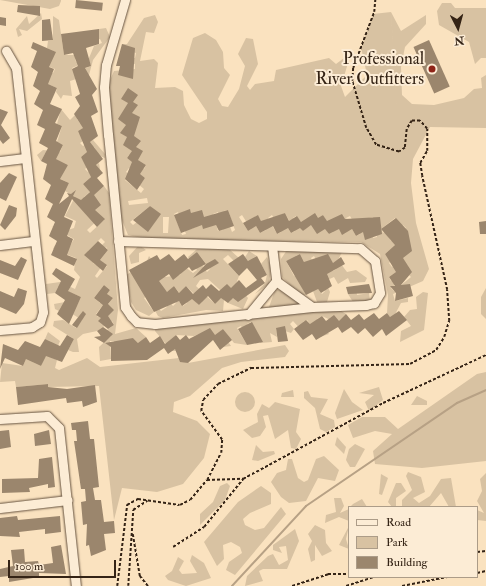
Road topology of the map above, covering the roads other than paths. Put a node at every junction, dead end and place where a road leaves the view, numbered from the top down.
1 (125, 0) edge
2 (6, 51) dead end
3 (25, 158) junction
4 (0, 161) edge
5 (35, 241) junction
6 (118, 241) junction
7 (0, 245) edge
8 (272, 246) junction
9 (276, 281) junction
10 (312, 307) junction
11 (248, 315) junction
12 (0, 330) edge
13 (0, 419) edge
14 (68, 500) junction
15 (0, 508) edge
16 (76, 586) edge

1 - 6 street
2 - 3 street
3 - 4 street
3 - 5 street
5 - 7 street
5 - 12 street
6 - 8 street
6 - 11 street
8 - 9 street
8 - 10 street
9 - 10 street
9 - 11 street
10 - 11 street
13 - 14 street
14 - 15 street
14 - 16 street

